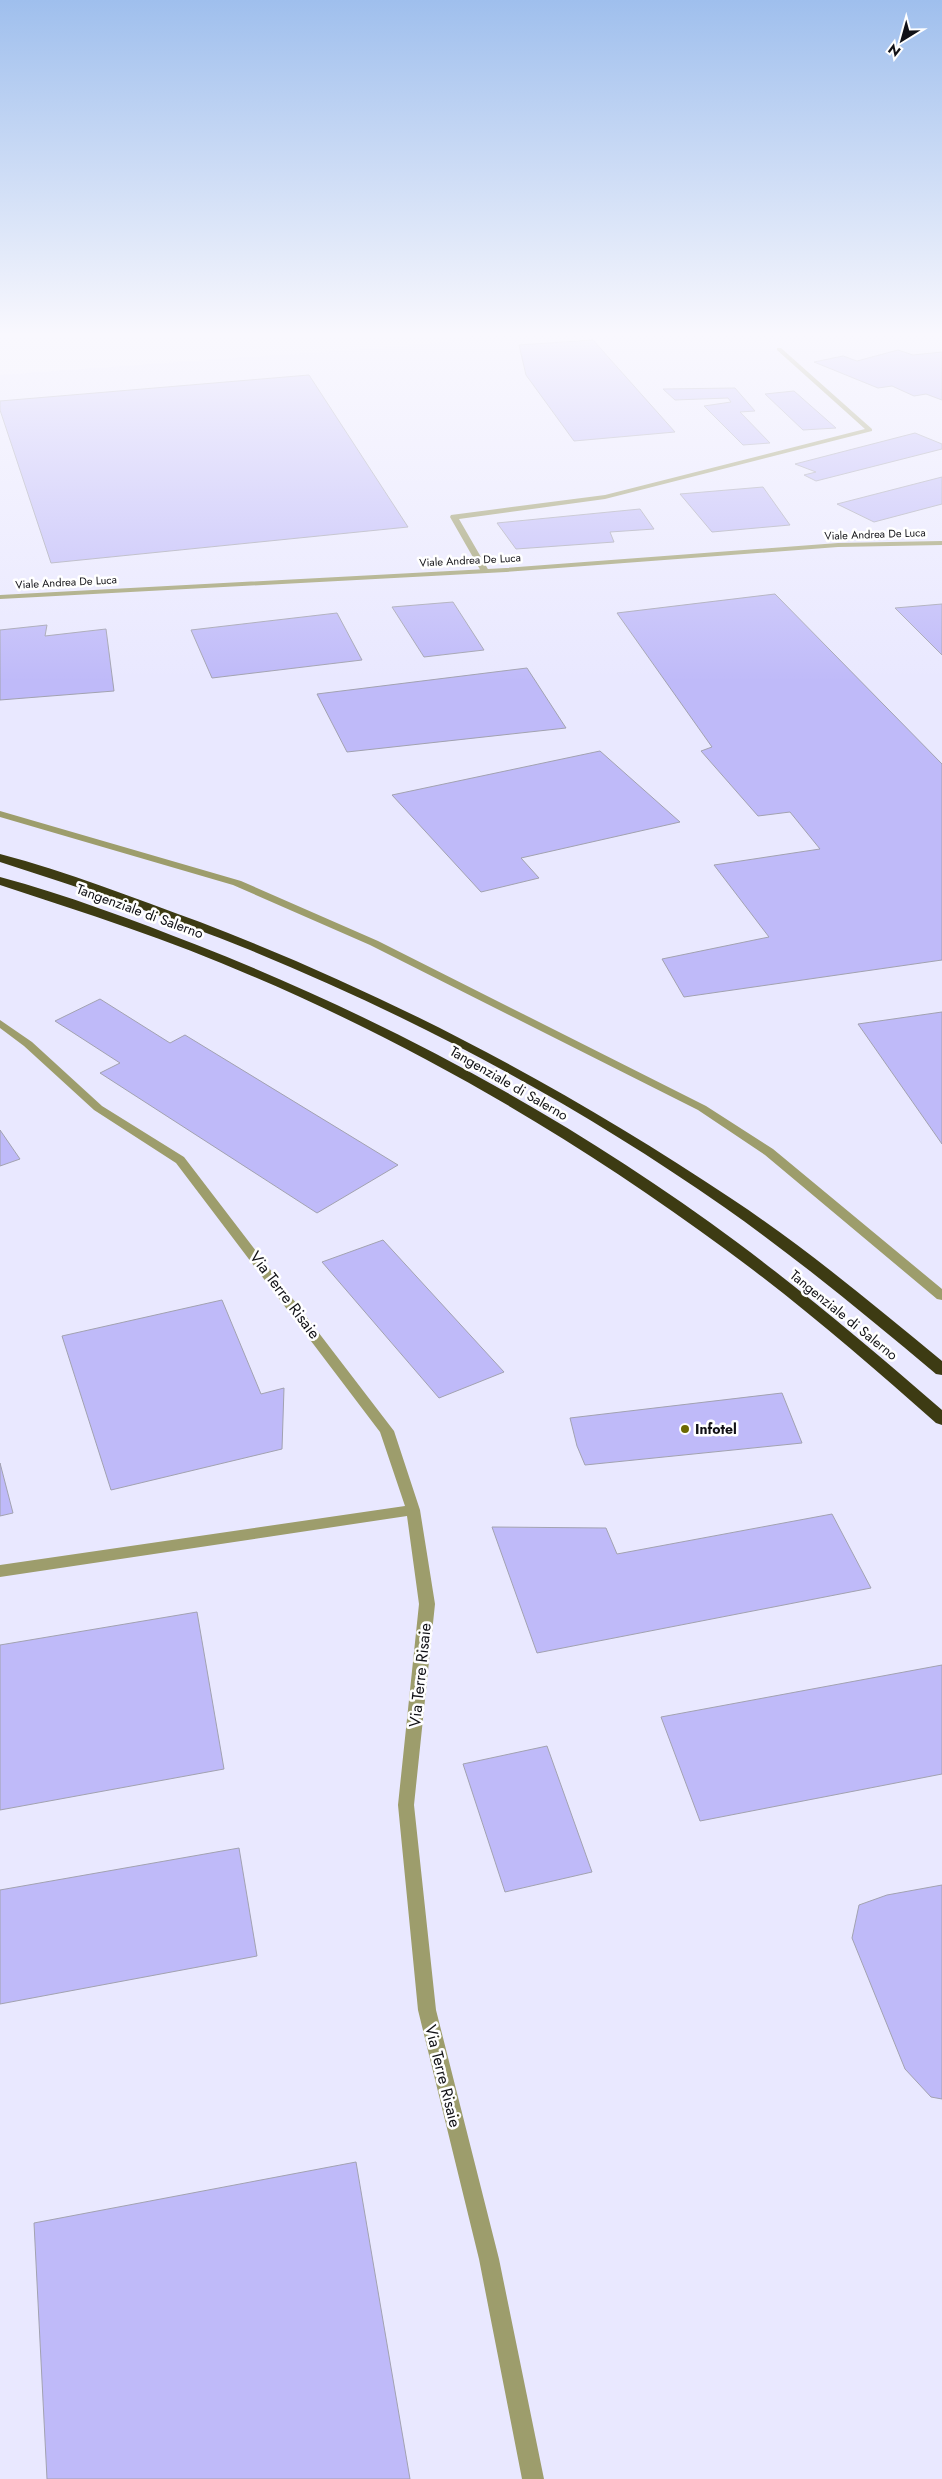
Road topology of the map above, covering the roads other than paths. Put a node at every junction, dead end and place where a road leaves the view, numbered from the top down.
1 (788, 451) edge
2 (942, 543) edge
3 (485, 571) junction
4 (0, 597) edge
5 (0, 814) edge
6 (0, 858) edge
7 (0, 881) edge
8 (0, 1023) edge
9 (942, 1296) edge
10 (942, 1370) edge
11 (942, 1419) edge
12 (413, 1510) junction
13 (0, 1571) edge
14 (533, 2479) edge

1 - 3 street
2 - 3 street, Viale Andrea De Luca
3 - 4 street, Viale Andrea De Luca
5 - 9 street
6 - 10 highway, Tangenziale di Salerno
7 - 11 highway, Tangenziale di Salerno
8 - 12 street, Via Terre Risaie
12 - 13 street
12 - 14 street, Via Terre Risaie

